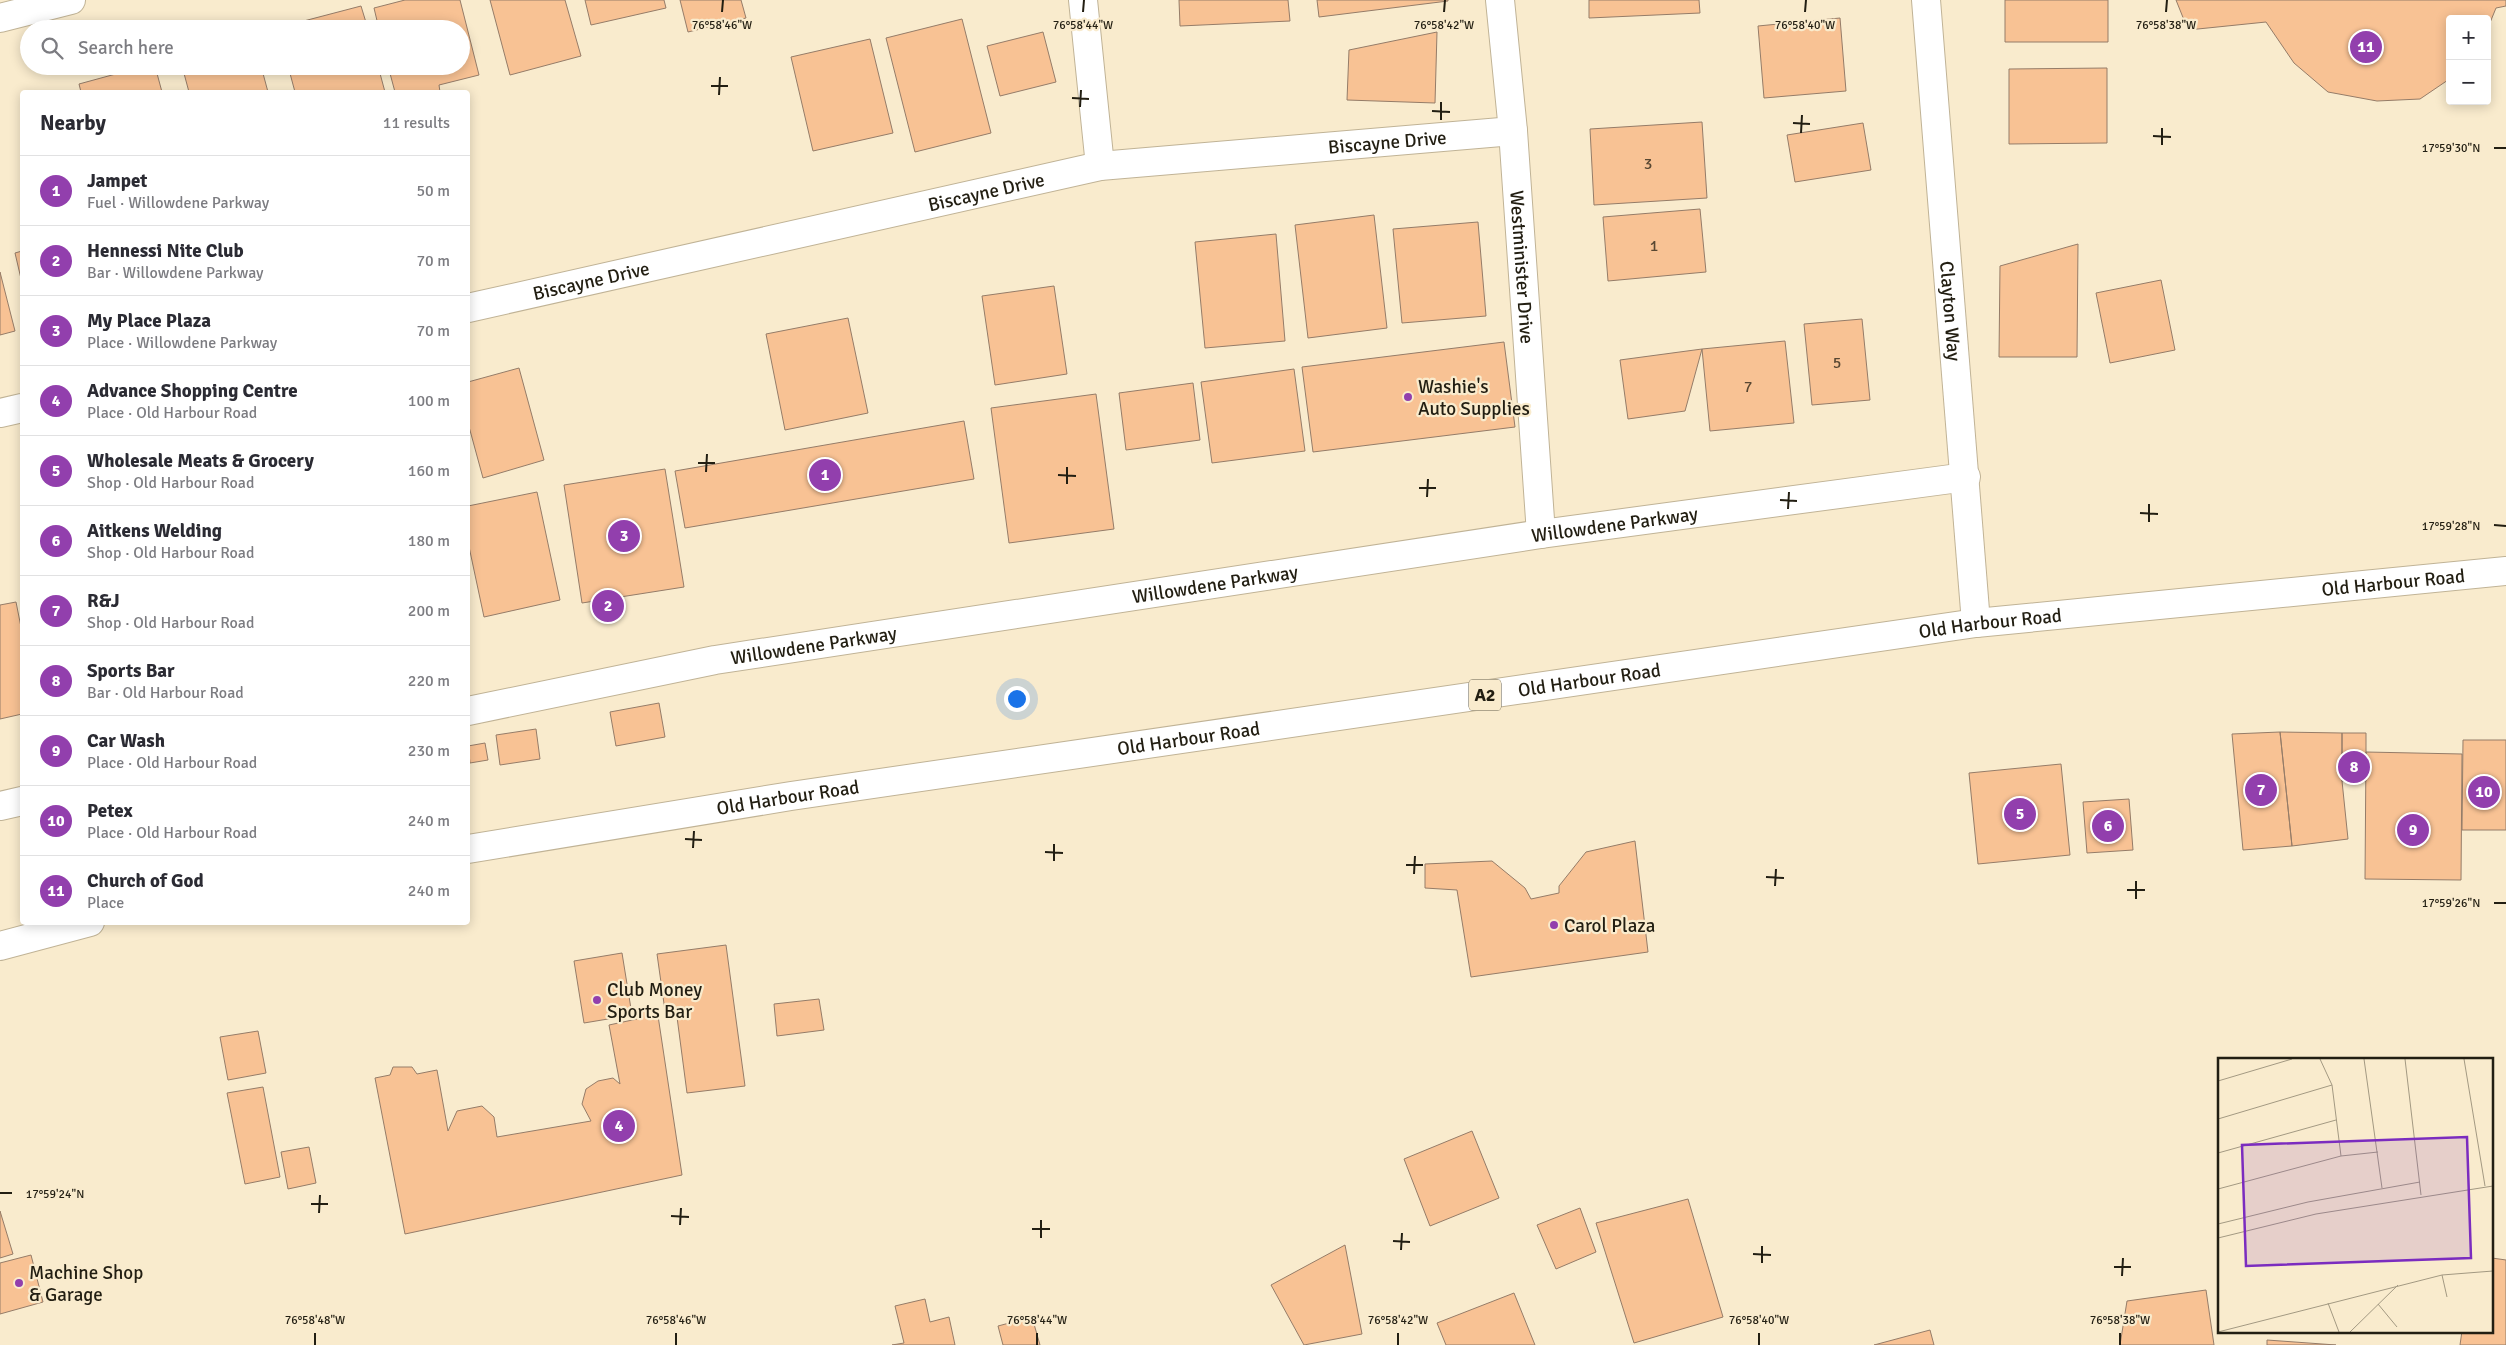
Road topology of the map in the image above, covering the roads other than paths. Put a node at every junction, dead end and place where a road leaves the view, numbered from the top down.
1 (71, 0) edge
2 (1083, 0) edge
3 (1500, 0) edge
4 (1926, 0) edge
5 (0, 18) edge
6 (1513, 131) junction
7 (1100, 166) junction
8 (470, 308) edge
9 (20, 408) edge
10 (0, 413) edge
11 (1966, 477) junction
12 (1541, 534) junction
13 (2506, 571) edge
14 (1976, 623) junction
15 (470, 711) edge
16 (20, 801) edge
17 (0, 806) edge
18 (470, 849) edge
19 (79, 925) edge
20 (0, 946) edge

1 - 5 street
2 - 7 street
3 - 6 street, Westminister Drive
4 - 11 street, Clayton Way
6 - 7 street, Biscayne Drive
6 - 12 street, Westminister Drive
7 - 8 street, Biscayne Drive
9 - 10 street
11 - 12 street, Willowdene Parkway
11 - 14 street, Clayton Way
12 - 15 street, Willowdene Parkway
13 - 14 street, Old Harbour Road / A2
14 - 18 street, Old Harbour Road / A2
16 - 17 street
19 - 20 street

